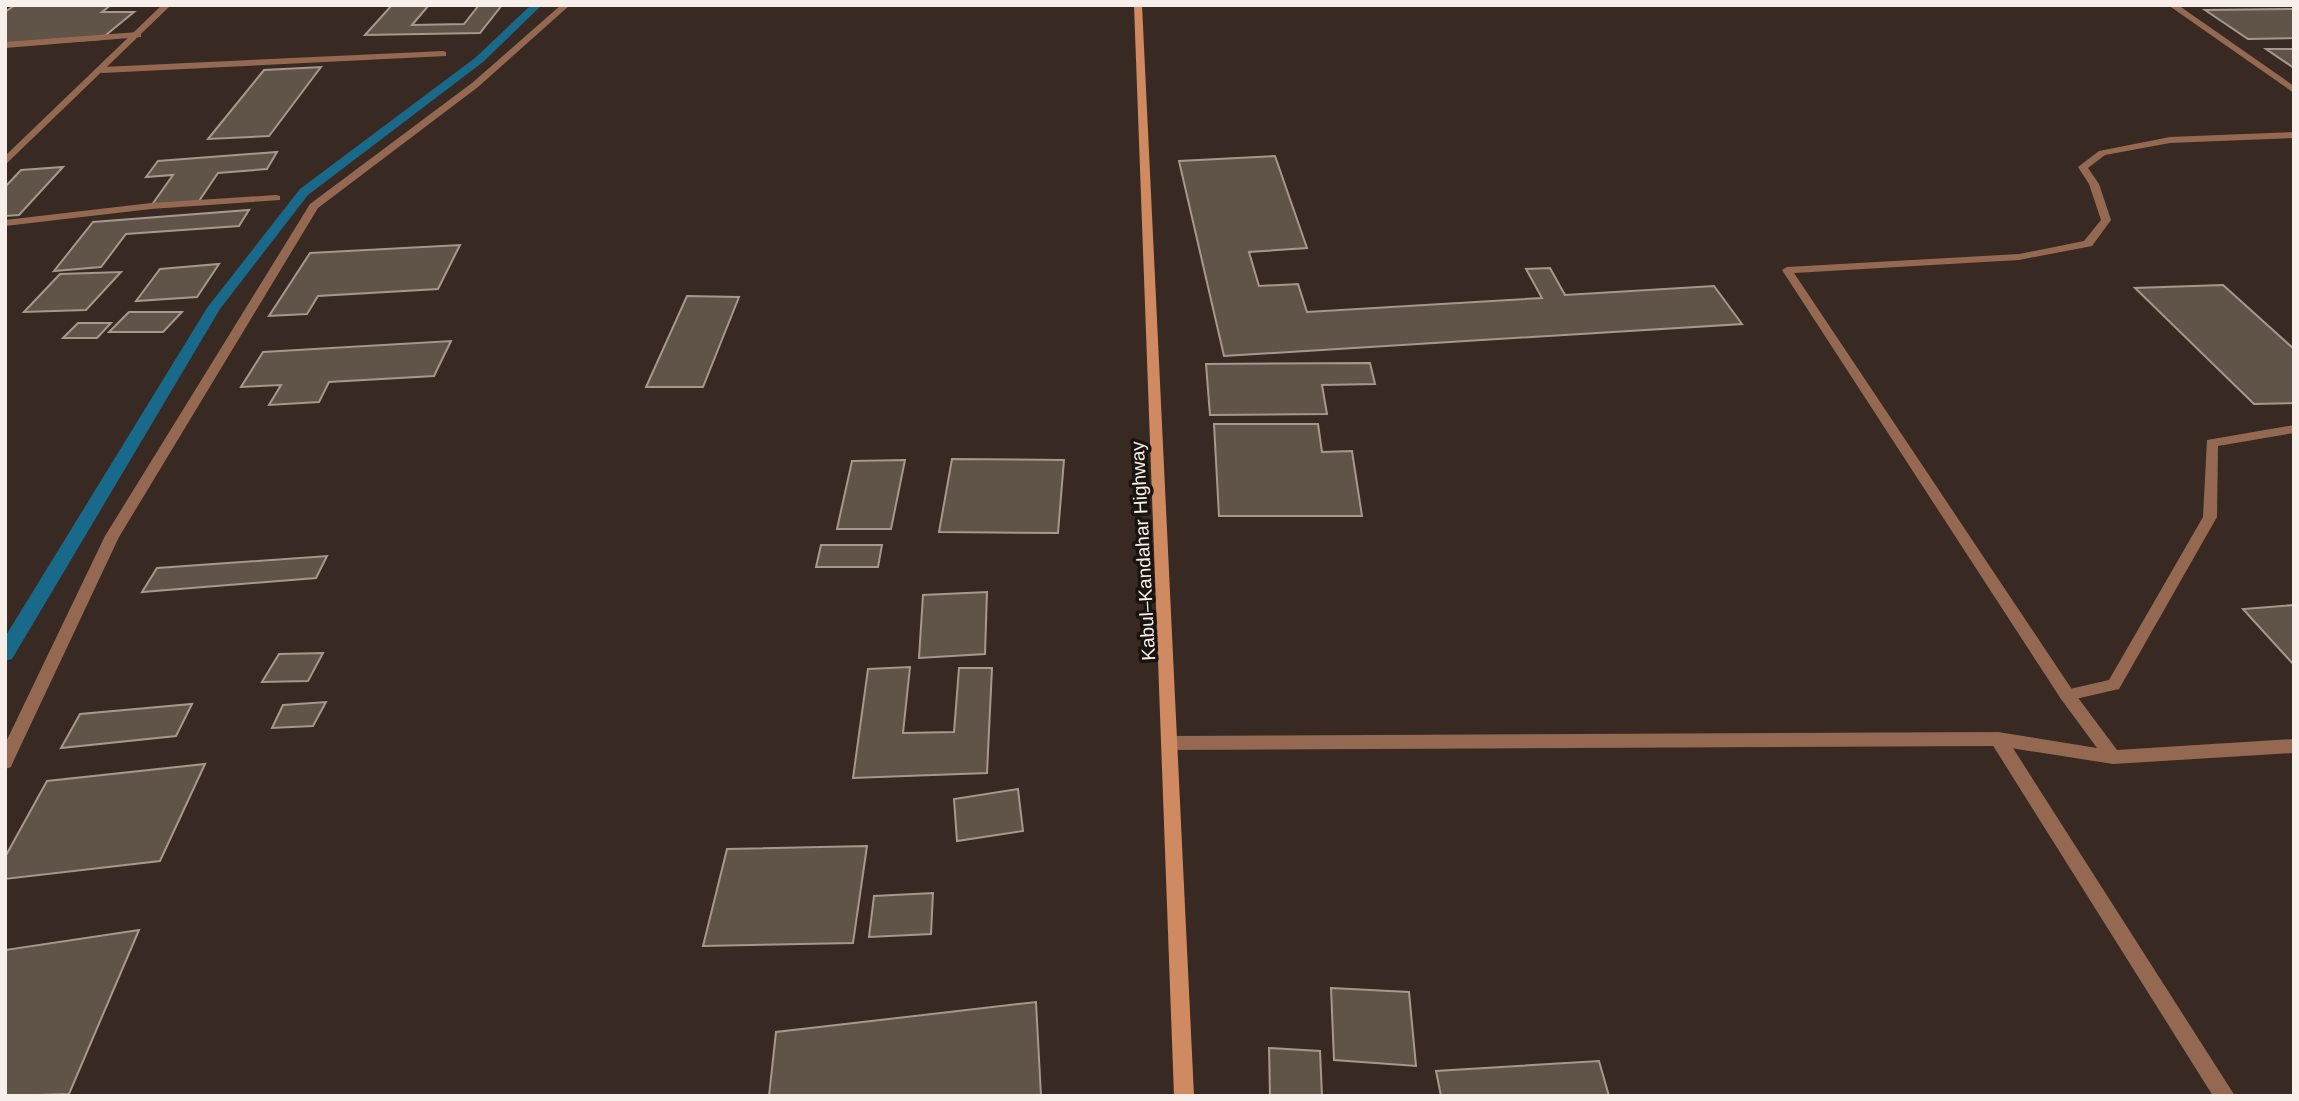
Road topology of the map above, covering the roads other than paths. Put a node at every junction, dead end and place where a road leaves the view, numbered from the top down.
1 (167, 5) edge
2 (566, 5) edge
3 (1138, 5) edge
4 (2172, 5) edge
5 (138, 35) junction
6 (5, 45) edge
7 (443, 54) dead end
8 (102, 70) junction
9 (2294, 90) edge
10 (2294, 135) edge
11 (5, 162) edge
12 (275, 198) dead end
13 (5, 223) edge
14 (2294, 429) edge
15 (2067, 695) junction
16 (1997, 739) junction
17 (1171, 743) junction
18 (2294, 746) edge
19 (2113, 757) junction
20 (5, 762) edge
21 (1184, 1096) edge
22 (2225, 1096) edge

1 - 5 street
2 - 20 street
3 - 17 main road, Kabul–Kandahar Highway
4 - 9 street
5 - 6 street
5 - 8 street
7 - 8 street
8 - 11 street
10 - 15 street
12 - 13 street
14 - 15 street
15 - 19 street
16 - 17 street
16 - 19 street
16 - 22 street
17 - 21 main road, Kabul–Kandahar Highway
18 - 19 street

